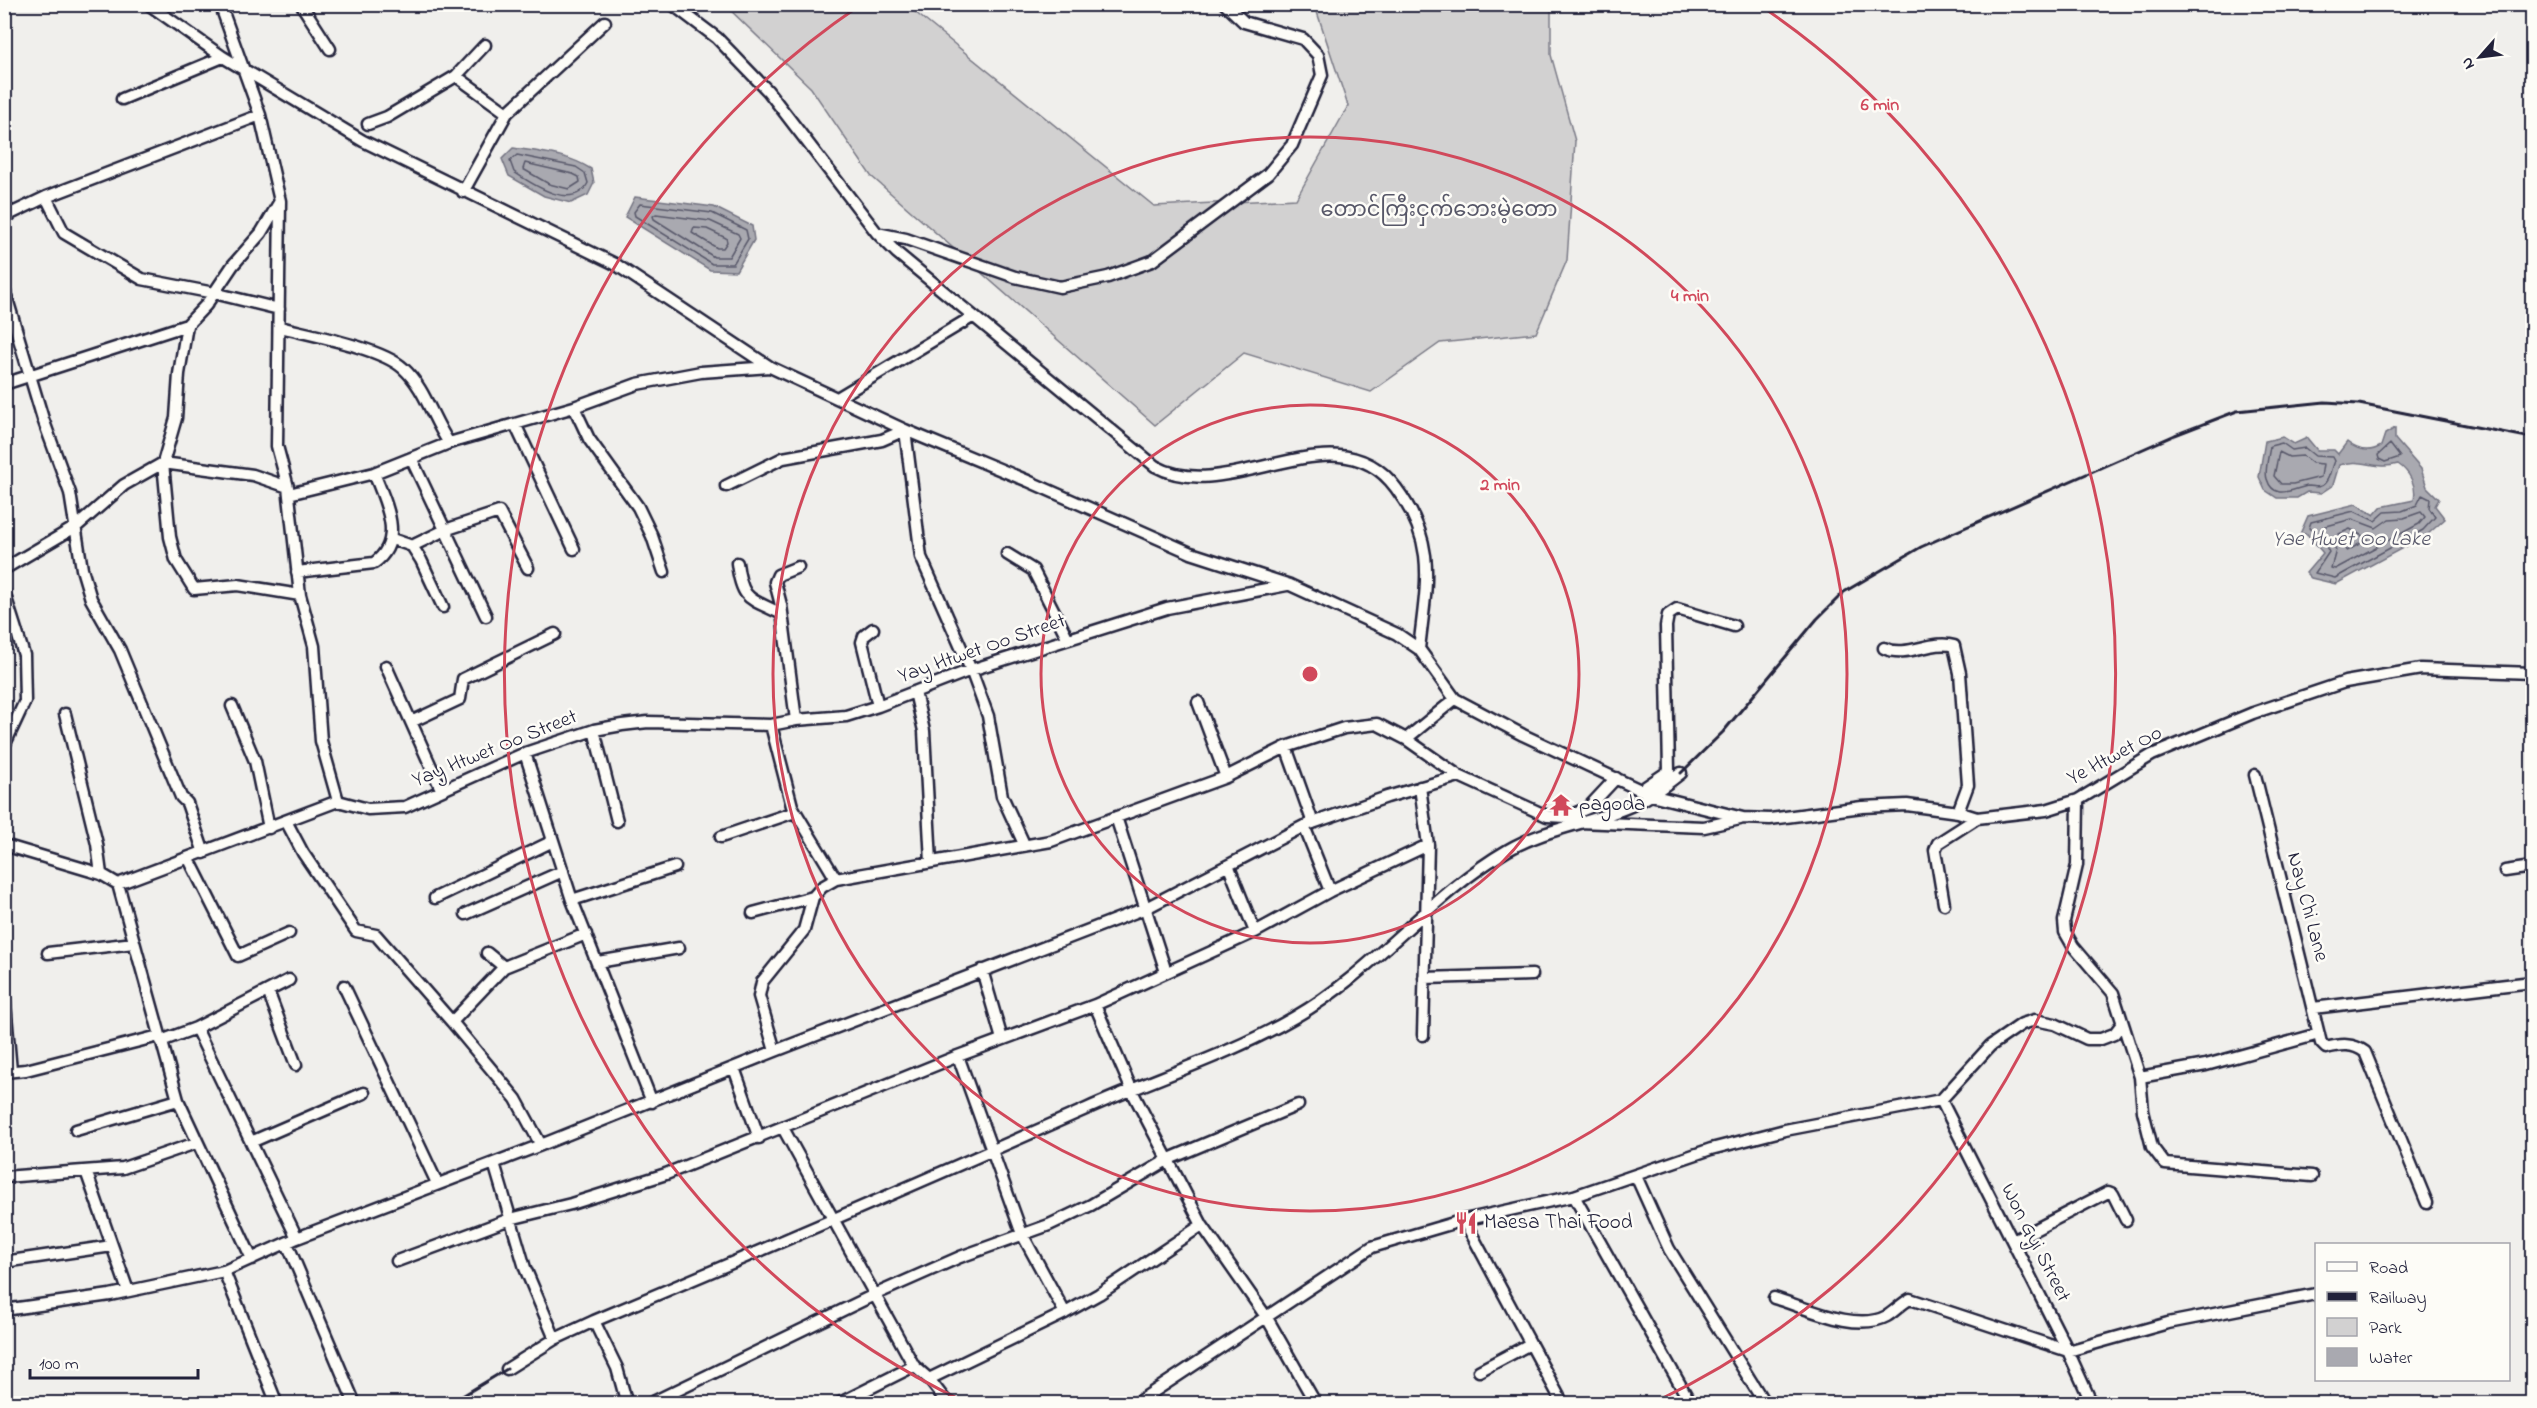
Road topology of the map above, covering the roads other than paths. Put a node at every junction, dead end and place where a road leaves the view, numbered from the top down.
1 (148, 4) edge
2 (220, 4) edge
3 (301, 4) edge
4 (672, 4) edge
5 (1225, 4) edge
6 (605, 22) dead end
7 (485, 45) dead end
8 (330, 49) dead end
9 (223, 57) junction
10 (242, 68) junction
11 (456, 76) junction
12 (122, 99) dead end
13 (507, 113) junction
14 (260, 115) junction
15 (368, 124) dead end
16 (463, 192) junction
17 (46, 197) junction
18 (280, 201) junction
19 (4, 204) edge
20 (8, 216) edge
21 (877, 233) junction
22 (4, 289) edge
23 (214, 293) junction
24 (279, 309) junction
25 (972, 317) junction
26 (187, 325) junction
27 (280, 327) junction
28 (770, 367) junction
29 (31, 378) junction
30 (4, 384) edge
31 (839, 397) junction
32 (574, 406) junction
33 (515, 424) junction
34 (905, 430) junction
35 (448, 442) junction
36 (411, 458) junction
37 (163, 463) junction
38 (374, 473) junction
39 (726, 486) dead end
40 (289, 491) junction
41 (77, 526) junction
42 (445, 531) junction
43 (392, 539) junction
44 (412, 546) junction
45 (574, 549) dead end
46 (1007, 554) dead end
47 (737, 563) dead end
48 (798, 567) dead end
49 (528, 568) dead end
50 (4, 569) edge
51 (297, 572) junction
52 (664, 572) dead end
53 (1290, 585) junction
54 (4, 592) edge
55 (300, 595) junction
56 (443, 607) dead end
57 (783, 614) junction
58 (486, 616) dead end
59 (1734, 626) dead end
60 (873, 629) dead end
61 (555, 634) dead end
62 (1068, 639) junction
63 (1884, 648) dead end
64 (1419, 649) junction
65 (386, 666) dead end
66 (971, 669) junction
67 (2532, 673) edge
68 (915, 692) junction
69 (1455, 699) junction
70 (1198, 702) dead end
71 (232, 706) dead end
72 (878, 706) junction
73 (65, 714) dead end
74 (796, 720) junction
75 (411, 722) junction
76 (771, 725) junction
77 (594, 730) junction
78 (1406, 739) junction
79 (4, 746) edge
80 (1286, 747) junction
81 (525, 753) junction
82 (1681, 772) dead end
83 (2255, 775) dead end
84 (1459, 776) junction
85 (1226, 777) junction
86 (1616, 778) junction
87 (1420, 787) junction
88 (441, 789) junction
89 (1646, 792) junction
90 (2078, 800) junction
91 (338, 801) junction
92 (795, 812) junction
93 (1958, 812) junction
94 (1116, 817) junction
95 (1567, 817) junction
96 (1743, 818) junction
97 (1977, 818) junction
98 (617, 820) dead end
99 (286, 821) junction
100 (1579, 822) junction
101 (1308, 825) junction
102 (269, 828) junction
103 (721, 837) dead end
104 (554, 841) junction
105 (1024, 844) junction
106 (4, 845) edge
107 (1428, 845) junction
108 (204, 853) junction
109 (189, 859) junction
110 (931, 862) junction
111 (675, 867) dead end
112 (1229, 867) junction
113 (2532, 867) edge
114 (563, 871) junction
115 (2505, 871) dead end
116 (101, 874) junction
117 (837, 879) junction
118 (118, 884) junction
119 (1330, 891) junction
120 (813, 897) junction
121 (435, 898) dead end
122 (573, 900) junction
123 (1944, 904) dead end
124 (1146, 908) junction
125 (753, 913) dead end
126 (1425, 913) junction
127 (466, 914) dead end
128 (1255, 932) junction
129 (289, 933) dead end
130 (586, 934) junction
131 (134, 943) junction
132 (679, 948) dead end
133 (48, 953) dead end
134 (487, 953) dead end
135 (598, 962) junction
136 (504, 967) junction
137 (982, 970) junction
138 (1166, 972) junction
139 (1532, 975) dead end
140 (1424, 978) junction
141 (289, 980) dead end
142 (2532, 982) edge
143 (344, 986) dead end
144 (268, 991) junction
145 (5, 993) edge
146 (1095, 1005) junction
147 (2313, 1008) junction
148 (452, 1022) junction
149 (2121, 1025) junction
150 (196, 1028) junction
151 (1424, 1035) dead end
152 (2319, 1035) junction
153 (160, 1039) junction
154 (1002, 1039) junction
155 (775, 1051) junction
156 (958, 1056) junction
157 (296, 1065) dead end
158 (734, 1068) junction
159 (8, 1071) edge
160 (2140, 1077) junction
161 (1131, 1089) junction
162 (364, 1093) dead end
163 (178, 1100) junction
164 (1941, 1101) junction
165 (652, 1102) junction
166 (1298, 1105) dead end
167 (783, 1128) junction
168 (76, 1130) dead end
169 (759, 1138) junction
170 (251, 1142) junction
171 (196, 1143) junction
172 (541, 1145) junction
173 (992, 1150) junction
174 (1169, 1158) junction
175 (494, 1163) junction
176 (86, 1171) junction
177 (1636, 1176) junction
178 (2312, 1176) dead end
179 (4, 1177) edge
180 (437, 1183) junction
181 (1574, 1196) junction
182 (2427, 1203) dead end
183 (510, 1218) junction
184 (834, 1220) junction
185 (1464, 1220) junction
186 (2126, 1220) dead end
187 (1202, 1225) junction
188 (1022, 1234) junction
189 (292, 1240) junction
190 (2013, 1241) junction
191 (112, 1246) junction
192 (252, 1259) junction
193 (397, 1261) dead end
194 (4, 1262) edge
195 (224, 1270) junction
196 (128, 1291) junction
197 (2315, 1294) edge
198 (874, 1295) junction
199 (1774, 1298) dead end
200 (4, 1310) edge
201 (1065, 1313) junction
202 (1267, 1318) junction
203 (594, 1321) junction
204 (555, 1339) junction
205 (1530, 1344) junction
206 (2068, 1351) junction
207 (914, 1366) junction
208 (507, 1369) dead end
209 (1479, 1371) dead end
210 (929, 1379) junction
211 (277, 1404) edge
212 (355, 1404) edge
213 (627, 1404) edge
214 (649, 1404) edge
215 (838, 1404) edge
216 (948, 1404) edge
217 (1135, 1404) edge
218 (1316, 1404) edge
219 (1563, 1404) edge
220 (1691, 1404) edge
221 (1765, 1404) edge
222 (2092, 1404) edge

1 - 9 street
2 - 10 street
3 - 8 street
4 - 21 street
5 - 21 street
6 - 13 street
7 - 11 street
9 - 10 street
9 - 12 street
10 - 14 street
10 - 16 street
11 - 13 street
11 - 15 street
13 - 16 street
14 - 17 street
14 - 18 street
16 - 28 street
17 - 20 street
17 - 23 street
18 - 23 street
18 - 24 street
19 - 20 street
21 - 25 street
22 - 29 street
23 - 24 street
23 - 26 street
24 - 27 street
25 - 31 street
25 - 64 street
26 - 29 street
26 - 37 street
27 - 35 street
27 - 40 street
28 - 31 street
28 - 32 street
29 - 30 street
29 - 41 street
31 - 34 street
32 - 33 street
32 - 52 street
33 - 35 street
33 - 45 street
34 - 39 street
34 - 53 street
34 - 66 street
35 - 36 street
36 - 38 street
36 - 42 street
37 - 40 street
37 - 41 street
37 - 55 street
38 - 40 street
38 - 43 street
40 - 51 street
41 - 50 street
41 - 108 street
42 - 44 street
42 - 49 street
42 - 58 street
43 - 44 street
43 - 51 street
44 - 56 street
46 - 62 street
47 - 57 street
48 - 57 street
51 - 55 street
53 - 62 street, Yay Htwet Oo Street
53 - 64 street
54 - 79 street
55 - 91 street
57 - 74 street
59 - 89 street
60 - 72 street
61 - 75 street
62 - 66 street, Yay Htwet Oo Street
63 - 93 street
64 - 69 street
65 - 75 street
66 - 68 street, Yay Htwet Oo Street
66 - 105 street
67 - 90 street, Ye Htwet Oo
68 - 72 street, Yay Htwet Oo Street
68 - 110 street
69 - 78 street
69 - 86 street
70 - 85 street
71 - 102 street
72 - 74 street, Yay Htwet Oo Street
73 - 116 street
74 - 76 street, Yay Htwet Oo Street
75 - 88 street
76 - 77 street, Yay Htwet Oo Street
76 - 92 street
77 - 81 street, Yay Htwet Oo Street
77 - 98 street
78 - 80 street
78 - 84 street
80 - 85 street
80 - 101 street
81 - 88 street, Yay Htwet Oo Street
81 - 104 street
82 - 89 street
83 - 147 street, Nay Chi Lane
84 - 87 street
84 - 95 street
85 - 94 street
86 - 89 street
86 - 95 street
87 - 101 street
87 - 107 street
88 - 91 street, Yay Htwet Oo Street
89 - 96 street
89 - 100 street
90 - 97 street, Ye Htwet Oo
90 - 149 street
91 - 99 street
92 - 103 street
92 - 117 street
93 - 96 street, Ye Htwet Oo
93 - 97 street, Ye Htwet Oo
94 - 105 street
94 - 124 street
95 - 100 street
96 - 100 street
97 - 123 street
99 - 102 street
99 - 148 street
100 - 126 street
101 - 112 street
101 - 119 street
102 - 108 street
104 - 114 street
104 - 121 street
105 - 110 street
106 - 116 street
107 - 119 street
107 - 126 street
108 - 109 street
109 - 118 street
109 - 129 street
110 - 117 street
111 - 122 street
112 - 124 street
112 - 128 street
113 - 115 street
114 - 122 street
114 - 127 street
116 - 118 street
117 - 120 street
118 - 131 street
119 - 128 street
120 - 125 street
120 - 155 street
122 - 130 street
124 - 137 street
124 - 138 street
126 - 140 street
126 - 161 street
128 - 138 street
130 - 135 street
130 - 136 street
131 - 133 street
131 - 153 street
132 - 135 street
134 - 136 street
135 - 165 street
136 - 148 street
137 - 154 street
137 - 155 street
138 - 146 street
139 - 140 street
140 - 151 street
141 - 144 street
142 - 147 street
143 - 180 street
144 - 150 street
144 - 157 street
145 - 159 street
146 - 154 street
146 - 161 street
147 - 152 street, Nay Chi Lane
148 - 172 street
149 - 160 street
149 - 164 street
150 - 153 street
150 - 170 street
152 - 160 street
152 - 182 street, Nay Chi Lane
153 - 159 street
153 - 163 street
154 - 156 street
155 - 158 street
156 - 167 street
156 - 173 street
158 - 165 street
158 - 169 street
160 - 178 street
161 - 173 street
161 - 174 street
162 - 170 street
163 - 168 street
163 - 171 street
164 - 177 street
164 - 190 street, Won Gyi Street
165 - 172 street
166 - 174 street
167 - 169 street
167 - 184 street
169 - 183 street
170 - 189 street
171 - 176 street
171 - 192 street
172 - 175 street
173 - 184 street
173 - 188 street
174 - 187 street
174 - 188 street
175 - 180 street
175 - 183 street
176 - 179 street
176 - 191 street
177 - 181 street
177 - 221 street
180 - 189 street
181 - 185 street
181 - 220 street
183 - 193 street
183 - 204 street
184 - 198 street
184 - 203 street
185 - 202 street
185 - 205 street
186 - 190 street
187 - 201 street
187 - 202 street
188 - 198 street
188 - 201 street
189 - 192 street
189 - 212 street
190 - 206 street, Won Gyi Street
191 - 194 street
191 - 196 street
192 - 195 street
195 - 196 street
195 - 211 street
196 - 200 street
197 - 206 street
198 - 207 street
198 - 214 street
199 - 206 street
201 - 210 street
202 - 217 street
202 - 218 street
203 - 204 street
203 - 213 street
204 - 208 street
205 - 209 street
205 - 219 street
206 - 222 street, Won Gyi Street
207 - 210 street
207 - 215 street
210 - 216 street

